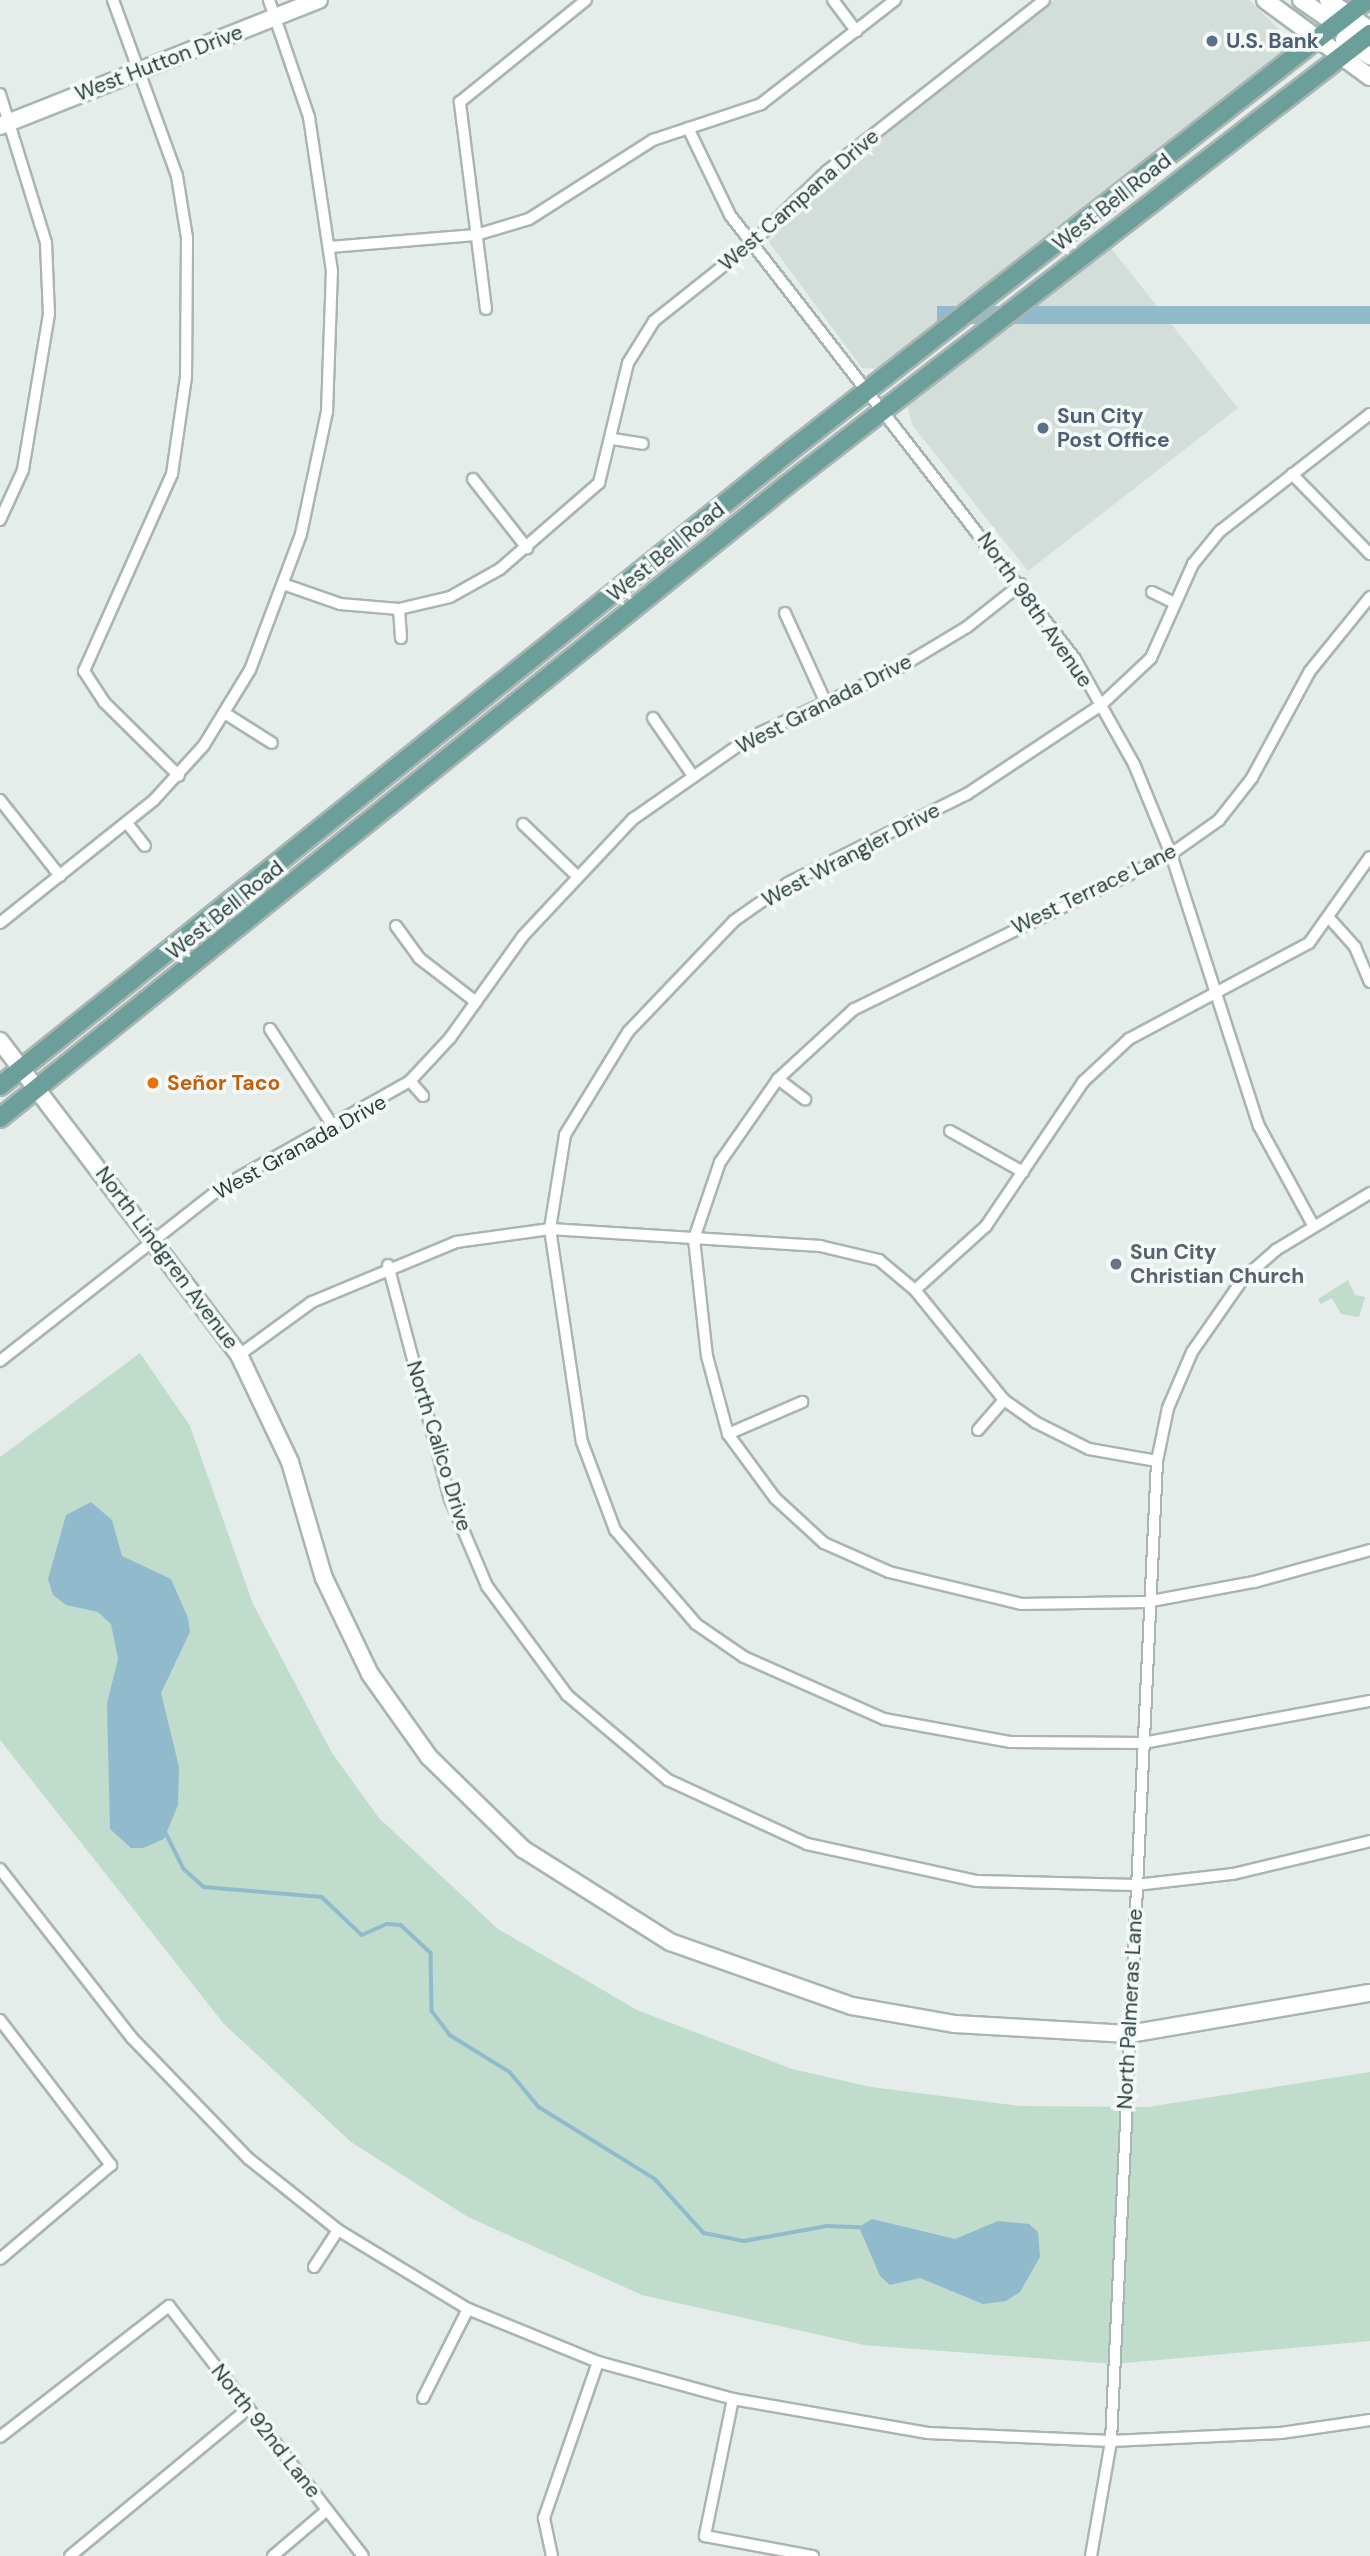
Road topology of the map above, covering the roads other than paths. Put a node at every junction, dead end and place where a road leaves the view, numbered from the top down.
1 (113, 0) edge
2 (269, 0) edge
3 (319, 0) edge
4 (586, 0) edge
5 (833, 0) edge
6 (895, 0) edge
7 (1044, 0) edge
8 (1265, 0) edge
9 (1301, 0) edge
10 (1328, 0) edge
11 (1367, 0) edge
12 (277, 17) junction
13 (1342, 20) junction
14 (856, 31) junction
15 (1370, 32) edge
16 (1317, 38) junction
17 (1348, 51) junction
18 (1370, 56) edge
19 (143, 68) junction
20 (1370, 77) edge
21 (0, 94) edge
22 (5, 124) edge
23 (688, 128) junction
24 (477, 235) junction
25 (752, 243) junction
26 (330, 247) junction
27 (486, 309) dead end
28 (868, 390) junction
29 (884, 409) junction
30 (1370, 415) edge
31 (613, 439) junction
32 (643, 444) dead end
33 (1292, 474) junction
34 (473, 479) dead end
35 (0, 520) edge
36 (527, 548) junction
37 (1370, 554) edge
38 (283, 584) junction
39 (1021, 584) junction
40 (1152, 592) dead end
41 (1370, 597) edge
42 (1175, 603) junction
43 (399, 609) junction
44 (785, 613) dead end
45 (401, 638) dead end
46 (826, 703) junction
47 (1101, 705) junction
48 (226, 714) junction
49 (653, 718) dead end
50 (272, 743) dead end
51 (179, 776) junction
52 (693, 776) junction
53 (0, 800) edge
54 (127, 823) junction
55 (523, 824) dead end
56 (145, 846) dead end
57 (1171, 854) junction
58 (1370, 857) edge
59 (576, 875) junction
60 (60, 876) junction
61 (1330, 919) junction
62 (0, 923) edge
63 (396, 926) dead end
64 (1370, 982) edge
65 (1213, 994) junction
66 (476, 1002) junction
67 (270, 1029) dead end
68 (0, 1041) edge
69 (22, 1069) junction
70 (778, 1079) junction
71 (410, 1081) junction
72 (0, 1086) edge
73 (38, 1089) junction
74 (423, 1096) dead end
75 (804, 1098) dead end
76 (0, 1118) edge
77 (334, 1128) junction
78 (950, 1131) dead end
79 (1023, 1172) junction
80 (1370, 1193) edge
81 (1313, 1225) junction
82 (550, 1229) junction
83 (156, 1238) junction
84 (694, 1239) junction
85 (388, 1265) junction
86 (915, 1290) junction
87 (239, 1355) junction
88 (0, 1361) edge
89 (1004, 1400) junction
90 (802, 1402) dead end
91 (978, 1430) dead end
92 (728, 1434) junction
93 (1157, 1461) junction
94 (1370, 1550) edge
95 (1146, 1602) junction
96 (1370, 1701) edge
97 (1143, 1743) junction
98 (1370, 1841) edge
99 (0, 1869) edge
100 (1136, 1885) junction
101 (1370, 1993) edge
102 (0, 2020) edge
103 (1129, 2034) junction
104 (338, 2230) junction
105 (0, 2259) edge
106 (314, 2267) dead end
107 (468, 2309) junction
108 (598, 2362) junction
109 (423, 2398) dead end
110 (733, 2399) junction
111 (249, 2408) junction
112 (1370, 2420) edge
113 (0, 2437) edge
114 (1111, 2441) junction
115 (327, 2510) junction
116 (70, 2556) edge
117 (273, 2556) edge
118 (363, 2556) edge
119 (552, 2556) edge
120 (813, 2556) edge
121 (1091, 2556) edge

1 - 19 street
2 - 12 street
3 - 12 street, West Hutton Drive
4 - 24 street
5 - 14 street
6 - 14 street
7 - 25 street, West Campana Drive
8 - 16 street
9 - 13 street
10 - 13 street
11 - 13 main road, West Bell Road
12 - 19 street, West Hutton Drive
12 - 26 street
13 - 15 street
13 - 16 main road, West Bell Road
14 - 23 street
15 - 17 main road, West Bell Road
16 - 17 street
16 - 28 main road, West Bell Road
17 - 18 street
17 - 20 street
17 - 29 main road, West Bell Road
19 - 22 street, West Hutton Drive
19 - 51 street
21 - 22 street
22 - 35 street
23 - 24 street
23 - 25 street, North 98th Avenue
24 - 26 street
24 - 27 street
25 - 28 street, North 98th Avenue
25 - 31 street, West Campana Drive
26 - 38 street
28 - 29 street, North 98th Avenue
28 - 69 main road, West Bell Road
29 - 39 street, North 98th Avenue
29 - 73 main road, West Bell Road
30 - 33 street, West Wrangler Drive
31 - 32 street
31 - 36 street, West Campana Drive
33 - 37 street
33 - 42 street, West Wrangler Drive
34 - 36 street
36 - 43 street, West Campana Drive
38 - 43 street, West Campana Drive
38 - 48 street
39 - 46 street, West Granada Drive
39 - 47 street, North 98th Avenue
40 - 42 street
41 - 57 street, West Terrace Lane
42 - 47 street, West Wrangler Drive
43 - 45 street
44 - 46 street
46 - 52 street, West Granada Drive
47 - 57 street, North 98th Avenue
47 - 82 street, West Wrangler Drive
48 - 50 street
48 - 51 street
49 - 52 street
51 - 54 street
52 - 59 street, West Granada Drive
53 - 60 street
54 - 56 street
54 - 60 street
55 - 59 street
57 - 65 street, North 98th Avenue
57 - 70 street, West Terrace Lane
58 - 61 street
59 - 66 street, West Granada Drive
60 - 62 street
61 - 64 street
61 - 65 street
63 - 66 street
65 - 79 street
65 - 81 street, North 98th Avenue
66 - 71 street, West Granada Drive
67 - 77 street
68 - 69 street, North Lindgren Avenue
69 - 72 main road, West Bell Road
69 - 73 street, North Lindgren Avenue
70 - 75 street
70 - 84 street, West Terrace Lane
71 - 74 street
71 - 77 street, West Granada Drive
73 - 76 main road, West Bell Road
73 - 83 street, North Lindgren Avenue
77 - 83 street, West Granada Drive
78 - 79 street
79 - 86 street
80 - 81 street, North Palmeras Lane
81 - 93 street, North Palmeras Lane
82 - 84 street
82 - 85 street
82 - 97 street, West Wrangler Drive
83 - 87 street, North Lindgren Avenue
83 - 88 street, West Granada Drive
84 - 86 street
84 - 92 street
85 - 87 street
85 - 100 street, North Calico Drive
86 - 89 street
87 - 103 street, North Lindgren Avenue
89 - 91 street
89 - 93 street
90 - 92 street
92 - 95 street
93 - 95 street, North Palmeras Lane
94 - 95 street
95 - 97 street, North Palmeras Lane
96 - 97 street, West Wrangler Drive
97 - 100 street, North Palmeras Lane
98 - 100 street, North Calico Drive
99 - 104 street
100 - 103 street, North Palmeras Lane
101 - 103 street, North Lindgren Avenue
102 - 105 street
103 - 114 street, North Palmeras Lane
104 - 106 street
104 - 107 street
107 - 108 street
107 - 109 street
108 - 110 street
108 - 119 street
110 - 114 street
110 - 120 street
111 - 113 street, North 92nd Lane
111 - 115 street, North 92nd Lane
111 - 116 street
112 - 114 street
114 - 121 street, North Palmeras Lane
115 - 117 street
115 - 118 street, North 92nd Lane

